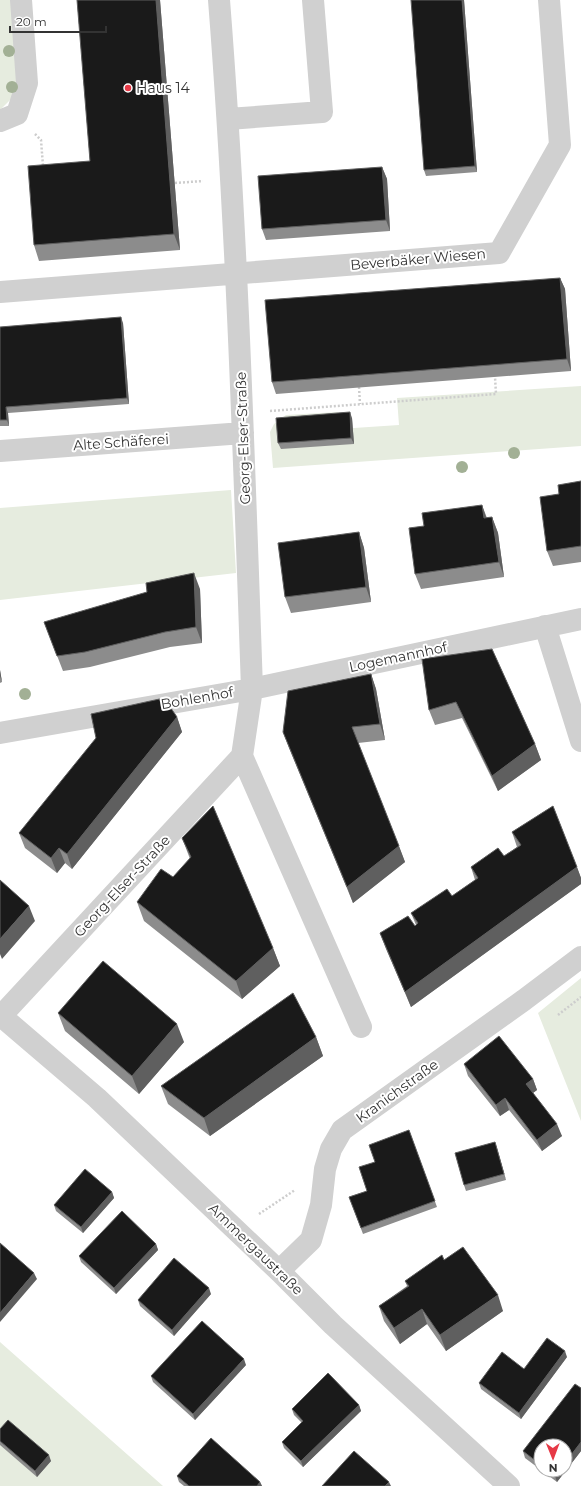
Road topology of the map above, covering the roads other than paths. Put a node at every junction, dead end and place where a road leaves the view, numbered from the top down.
1 (21, 0) edge
2 (219, 0) edge
3 (313, 0) edge
4 (549, 0) edge
5 (8, 118) edge
6 (228, 119) junction
7 (237, 273) junction
8 (0, 292) edge
9 (242, 423) junction
10 (0, 452) edge
11 (581, 619) edge
12 (545, 626) junction
13 (252, 689) junction
14 (0, 733) edge
15 (581, 741) edge
16 (242, 756) junction
17 (581, 957) edge
18 (1, 1015) edge
19 (362, 1027) dead end
20 (279, 1271) junction
21 (509, 1486) edge

1 - 5 street
2 - 6 street, Georg-Elser-Straße
3 - 6 street
4 - 7 street, Beverbäker Wiesen
6 - 7 street, Georg-Elser-Straße
7 - 8 street
7 - 9 street, Georg-Elser-Straße
9 - 10 street, Alte Schäferei
9 - 13 street, Georg-Elser-Straße
11 - 12 street, Logemannhof
12 - 13 street, Logemannhof
12 - 15 street
13 - 14 street, Bohlenhof
13 - 16 street, Georg-Elser-Straße
16 - 18 street, Georg-Elser-Straße
16 - 19 street
17 - 20 street, Kranichstraße
18 - 20 street, Ammergaustraße
20 - 21 street, Ammergaustraße

